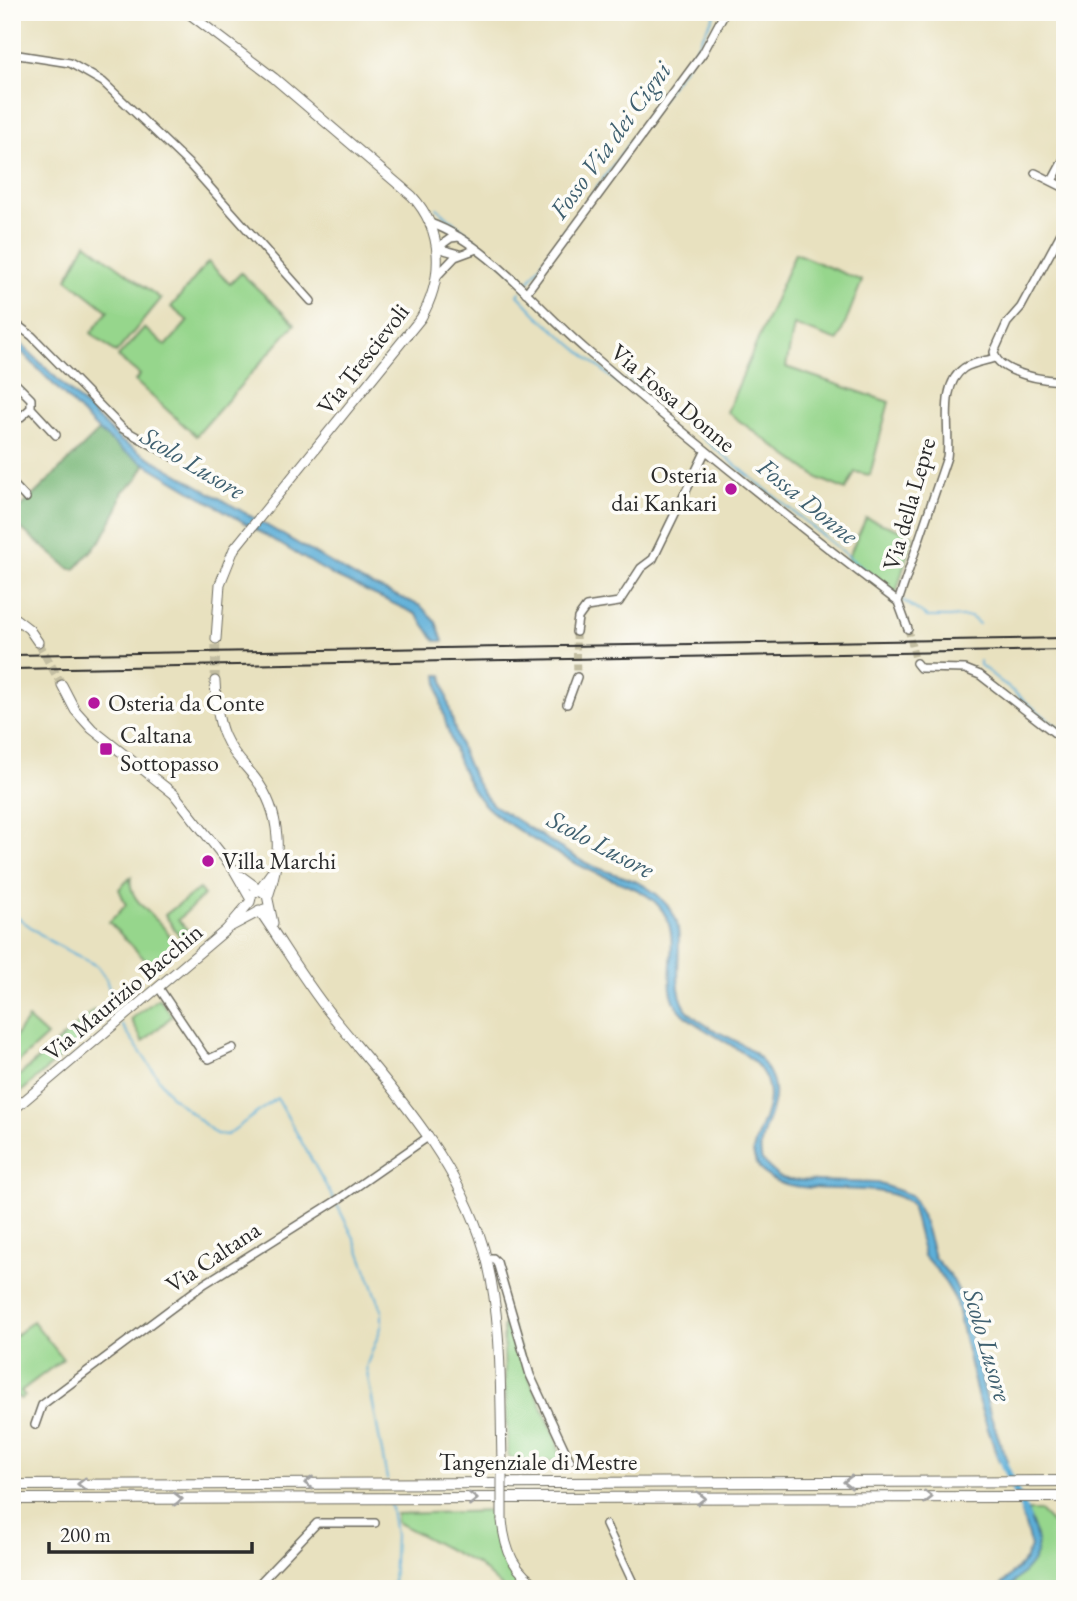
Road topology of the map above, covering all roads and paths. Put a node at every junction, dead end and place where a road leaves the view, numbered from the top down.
1 (187, 12) edge
2 (725, 12) edge
3 (12, 54) edge
4 (1065, 157) edge
5 (1035, 173) dead end
6 (1052, 181) junction
7 (1065, 188) edge
8 (430, 223) junction
9 (1065, 226) edge
10 (459, 237) junction
11 (437, 248) junction
12 (474, 250) junction
13 (460, 254) junction
14 (437, 276) junction
15 (526, 293) junction
16 (312, 301) dead end
17 (12, 321) edge
18 (995, 358) junction
19 (12, 380) edge
20 (1065, 380) edge
21 (31, 408) junction
22 (12, 425) edge
23 (56, 435) dead end
24 (705, 452) junction
25 (173, 457) dead end
26 (12, 483) edge
27 (26, 498) dead end
28 (899, 601) junction
29 (12, 616) edge
30 (908, 629) tunnel mouth
31 (576, 632) tunnel mouth
32 (216, 639) tunnel mouth
33 (38, 642) tunnel mouth
34 (916, 663) dead end
35 (577, 677) tunnel mouth
36 (215, 681) tunnel mouth
37 (62, 685) tunnel mouth
38 (567, 704) dead end
39 (1065, 741) edge
40 (274, 868) junction
41 (234, 870) junction
42 (258, 891) junction
43 (250, 900) junction
44 (263, 906) junction
45 (226, 930) junction
46 (159, 988) junction
47 (233, 1048) dead end
48 (12, 1111) edge
49 (428, 1136) junction
50 (486, 1258) junction
51 (37, 1419) dead end
52 (570, 1461) dead end
53 (1065, 1481) edge
54 (12, 1485) edge
55 (1065, 1497) edge
56 (12, 1499) edge
57 (375, 1523) dead end
58 (606, 1525) dead end
59 (254, 1589) edge
60 (542, 1589) edge
61 (636, 1589) edge

1 - 8 main road, Via Trescievoli
2 - 15 street
3 - 16 street
4 - 6 street
5 - 6 street
6 - 7 street
8 - 10 street, Via Fossa Donne
8 - 11 main road, Via Trescievoli
9 - 18 street
10 - 11 street
10 - 12 street, Via Fossa Donne
11 - 13 street
11 - 14 main road, Via Trescievoli
12 - 13 street
12 - 15 street, Via Fossa Donne
13 - 14 street
14 - 32 main road, Via Trescievoli
15 - 24 street, Via Fossa Donne
17 - 25 street
18 - 20 street
18 - 28 street, Via della Lepre
19 - 21 street
21 - 22 street
21 - 23 street
24 - 28 street, Via Fossa Donne
24 - 31 street
26 - 27 street
28 - 30 street
29 - 33 main road
34 - 39 street
35 - 38 street
36 - 40 main road
37 - 41 main road
40 - 42 main road
40 - 44 main road
41 - 42 main road
41 - 43 main road
42 - 43 main road, Via Maurizio Bacchin
42 - 44 main road
43 - 44 main road
43 - 45 main road, Via Maurizio Bacchin
44 - 45 main road, Via Maurizio Bacchin
44 - 49 main road
45 - 46 main road, Via Maurizio Bacchin
46 - 47 street
46 - 48 main road, Via Maurizio Bacchin
49 - 50 main road
49 - 51 street, Via Caltana
50 - 52 street
50 - 60 main road, bridge
53 -> 54 highway, Tangenziale di Mestre
56 -> 55 highway, Tangenziale di Mestre
57 - 59 street
58 - 61 street

